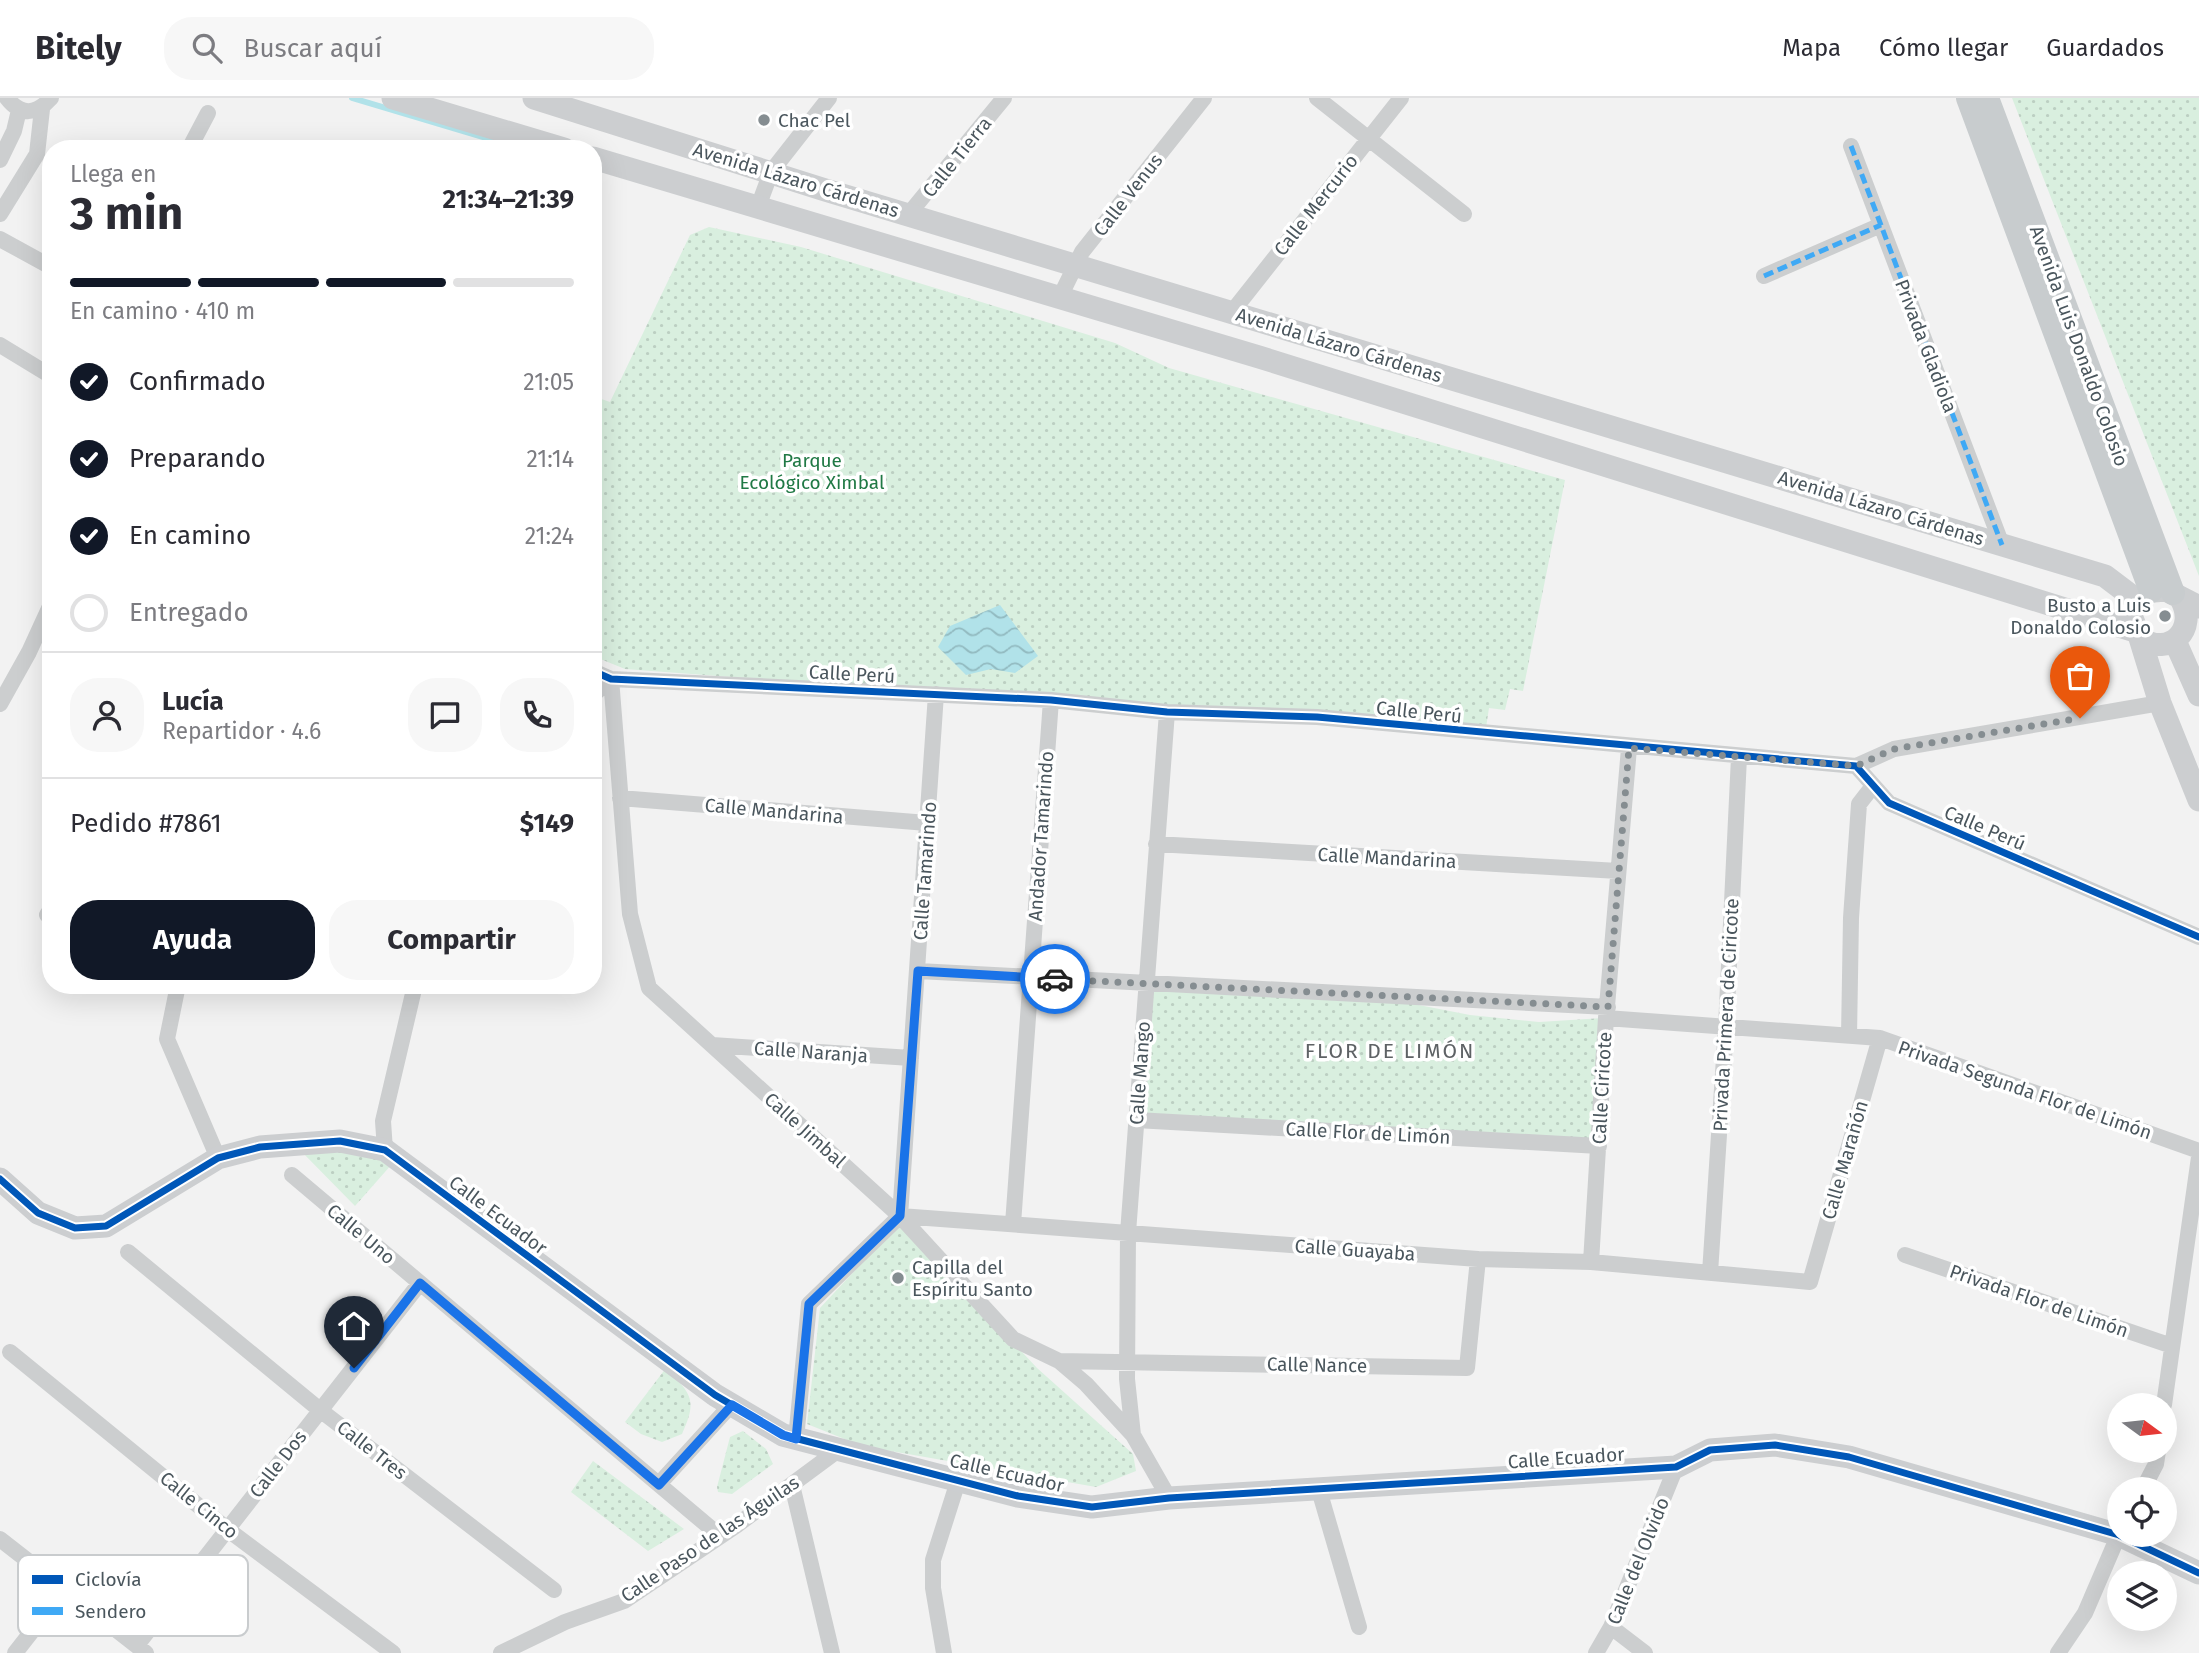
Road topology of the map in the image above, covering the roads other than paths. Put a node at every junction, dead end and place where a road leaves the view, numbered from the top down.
1 (6, 98) edge
2 (393, 98) edge
3 (534, 98) edge
4 (829, 98) edge
5 (1004, 98) edge
6 (1204, 98) edge
7 (1317, 98) edge
8 (1401, 98) edge
9 (1968, 98) edge
10 (1987, 98) edge
11 (561, 102) edge
12 (46, 104) edge
13 (19, 110) junction
14 (208, 113) dead end
15 (1368, 138) junction
16 (194, 140) edge
17 (534, 140) edge
18 (1851, 146) dead end
19 (0, 160) edge
20 (602, 161) edge
21 (771, 172) junction
22 (758, 207) junction
23 (1464, 214) dead end
24 (0, 215) edge
25 (908, 215) junction
26 (1881, 225) junction
27 (0, 239) edge
28 (42, 262) edge
29 (1077, 265) junction
30 (1764, 276) dead end
31 (1060, 297) junction
32 (1232, 312) junction
33 (1268, 323) junction
34 (0, 345) edge
35 (1259, 357) junction
36 (42, 371) edge
37 (2003, 545) junction
38 (2168, 598) edge
39 (42, 633) edge
40 (2138, 634) junction
41 (2185, 641) edge
42 (602, 674) edge
43 (611, 679) junction
44 (602, 687) edge
45 (936, 694) junction
46 (2199, 695) edge
47 (1051, 700) junction
48 (2160, 703) junction
49 (0, 704) edge
50 (1167, 712) junction
51 (1629, 748) junction
52 (1739, 757) junction
53 (1856, 766) junction
54 (1873, 786) junction
55 (620, 798) junction
56 (2199, 800) edge
57 (928, 823) junction
58 (1156, 844) junction
59 (1618, 871) junction
60 (2199, 937) edge
61 (918, 971) junction
62 (1032, 978) junction
63 (1146, 984) junction
64 (176, 994) edge
65 (413, 994) edge
66 (1607, 1013) junction
67 (1726, 1027) junction
68 (1849, 1036) junction
69 (1880, 1038) junction
70 (712, 1045) junction
71 (911, 1058) junction
72 (1136, 1120) junction
73 (1599, 1146) junction
74 (384, 1150) junction
75 (2199, 1151) edge
76 (2199, 1157) edge
77 (218, 1158) junction
78 (292, 1175) dead end
79 (1, 1183) edge
80 (900, 1216) junction
81 (1013, 1224) junction
82 (1128, 1233) junction
83 (128, 1252) dead end
84 (1905, 1255) dead end
85 (1478, 1259) junction
86 (1591, 1262) junction
87 (1710, 1273) junction
88 (1810, 1282) joint
89 (420, 1283) junction
90 (2172, 1346) junction
91 (10, 1352) dead end
92 (1059, 1361) junction
93 (1128, 1362) junction
94 (2166, 1393) edge
95 (732, 1405) junction
96 (320, 1410) junction
97 (1133, 1435) junction
98 (796, 1439) junction
99 (838, 1451) junction
100 (1676, 1467) junction
101 (959, 1478) junction
102 (659, 1485) junction
103 (792, 1485) junction
104 (1319, 1489) junction
105 (1169, 1498) junction
106 (228, 1529) junction
107 (2107, 1532) edge
108 (720, 1536) junction
109 (0, 1539) edge
110 (2114, 1547) edge
111 (2144, 1547) edge
112 (21, 1555) edge
113 (209, 1555) edge
114 (2199, 1573) edge
115 (554, 1590) dead end
116 (1359, 1627) dead end
117 (1611, 1627) junction
118 (28, 1636) edge
119 (125, 1636) edge
120 (141, 1649) edge
121 (15, 1653) edge
122 (393, 1653) edge
123 (501, 1653) edge
124 (832, 1653) edge
125 (944, 1653) edge
126 (1596, 1653) edge
127 (1645, 1653) edge
128 (2058, 1653) edge

1 - 13 street
2 - 17 main road
3 - 11 main road, Avenida Lázaro Cárdenas
4 - 21 street
5 - 25 street, Calle Tierra
6 - 29 street, Calle Venus
7 - 15 street
8 - 15 street, Calle Mercurio
9 - 38 main road
10 - 38 main road, Avenida Luis Donaldo Colosio
11 - 21 main road, Avenida Lázaro Cárdenas
12 - 13 street
12 - 24 street
13 - 19 street
14 - 16 street
15 - 23 street
15 - 32 street, Calle Mercurio
18 - 26 street, Privada Gladiola
20 - 22 main road, Avenida Lázaro Cárdenas
21 - 22 street
21 - 25 main road, Avenida Lázaro Cárdenas
22 - 31 main road, Avenida Lázaro Cárdenas
25 - 29 main road, Avenida Lázaro Cárdenas
26 - 30 street
26 - 37 street, Privada Gladiola
27 - 28 street
29 - 31 street, Calle Venus
29 - 32 main road, Avenida Lázaro Cárdenas
31 - 35 main road, Avenida Lázaro Cárdenas
32 - 33 main road, Avenida Lázaro Cárdenas
33 - 35 main road
33 - 37 main road, Avenida Lázaro Cárdenas
34 - 36 street
35 - 40 main road, Avenida Lázaro Cárdenas
37 - 38 main road, Avenida Lázaro Cárdenas
38 - 40 main road
38 - 41 main road
39 - 49 street
40 - 41 main road
40 - 48 main road
41 - 46 main road
42 - 43 street, Calle Perú
43 - 44 street
43 - 45 street, Calle Perú
43 - 55 street, Calle Jimbal
45 - 47 street, Calle Perú
45 - 57 street, Calle Tamarindo
47 - 50 street, Calle Perú
47 - 62 street, Andador Tamarindo
48 - 53 street, Calle Perú
48 - 56 main road
50 - 51 street, Calle Perú
50 - 58 street, Calle Mango
51 - 52 street, Calle Perú
51 - 59 street, Calle Ciricote
52 - 53 street, Calle Perú
52 - 67 street, Privada Primera de Ciricote
53 - 54 street, Calle Perú
54 - 60 street, Calle Perú
54 - 68 street
55 - 57 street, Calle Mandarina
55 - 70 street, Calle Jimbal
57 - 61 street, Calle Tamarindo
58 - 59 street, Calle Mandarina
58 - 63 street, Calle Mango
59 - 66 street, Calle Ciricote
61 - 62 street, Privada Segunda Flor de Limón
61 - 71 street, Calle Tamarindo
62 - 63 street, Privada Segunda Flor de Limón
62 - 81 street, Andador Tamarindo
63 - 66 street, Privada Segunda Flor de Limón
63 - 72 street, Calle Mango
64 - 77 street
65 - 74 street
66 - 67 street, Privada Segunda Flor de Limón
66 - 73 street, Calle Ciricote
67 - 68 street, Privada Segunda Flor de Limón
67 - 87 street, Privada Primera de Ciricote
68 - 69 street, Privada Segunda Flor de Limón
69 - 75 street, Privada Segunda Flor de Limón
69 - 88 street, Calle Marañón
70 - 71 street, Calle Naranja
70 - 80 street, Calle Jimbal
71 - 80 street, Calle Tamarindo
72 - 73 street, Calle Flor de Limón
72 - 82 street, Calle Mango
73 - 86 street, Calle Ciricote
74 - 77 main road, Calle Ecuador
74 - 95 main road, Calle Ecuador
76 - 90 street
77 - 79 main road, Calle Ecuador
78 - 89 street, Calle Uno
80 - 81 street, Calle Guayaba
80 - 92 street, Calle Jimbal
80 - 98 street
81 - 82 street, Calle Guayaba
82 - 85 street, Calle Guayaba
82 - 93 street, Calle Mango
83 - 96 street, Calle Tres
84 - 90 street, Privada Flor de Limón
85 - 86 street, Calle Guayaba
85 - 93 street, Calle Nance
86 - 87 street, Calle Guayaba
87 - 88 street, Calle Guayaba
89 - 96 street, Calle Dos
89 - 102 street, Calle Uno
90 - 94 street
91 - 106 street, Calle Cinco
92 - 93 street, Calle Nance
92 - 97 street, Calle Jimbal
93 - 97 street, Calle Mango
95 - 98 main road, Calle Ecuador
95 - 102 street
96 - 106 street, Calle Dos
96 - 115 street, Calle Tres
97 - 105 street, Calle Jimbal
98 - 99 main road, Calle Ecuador
99 - 101 main road, Calle Ecuador
99 - 103 street, Calle Paso de las Águilas
100 - 104 main road, Calle Ecuador
100 - 107 main road, Calle Ecuador
100 - 117 street, Calle del Olvido
101 - 105 main road, Calle Ecuador
101 - 125 street
102 - 108 street, Calle Uno
103 - 108 street, Calle Paso de las Águilas
103 - 124 street
104 - 105 main road, Calle Ecuador
104 - 116 street
106 - 113 street, Calle Dos
106 - 122 street, Calle Cinco
108 - 123 street, Calle Paso de las Águilas
109 - 112 street
110 - 128 street
111 - 114 main road, Calle Ecuador
117 - 126 street, Calle del Olvido
117 - 127 street
118 - 121 street
119 - 120 street

